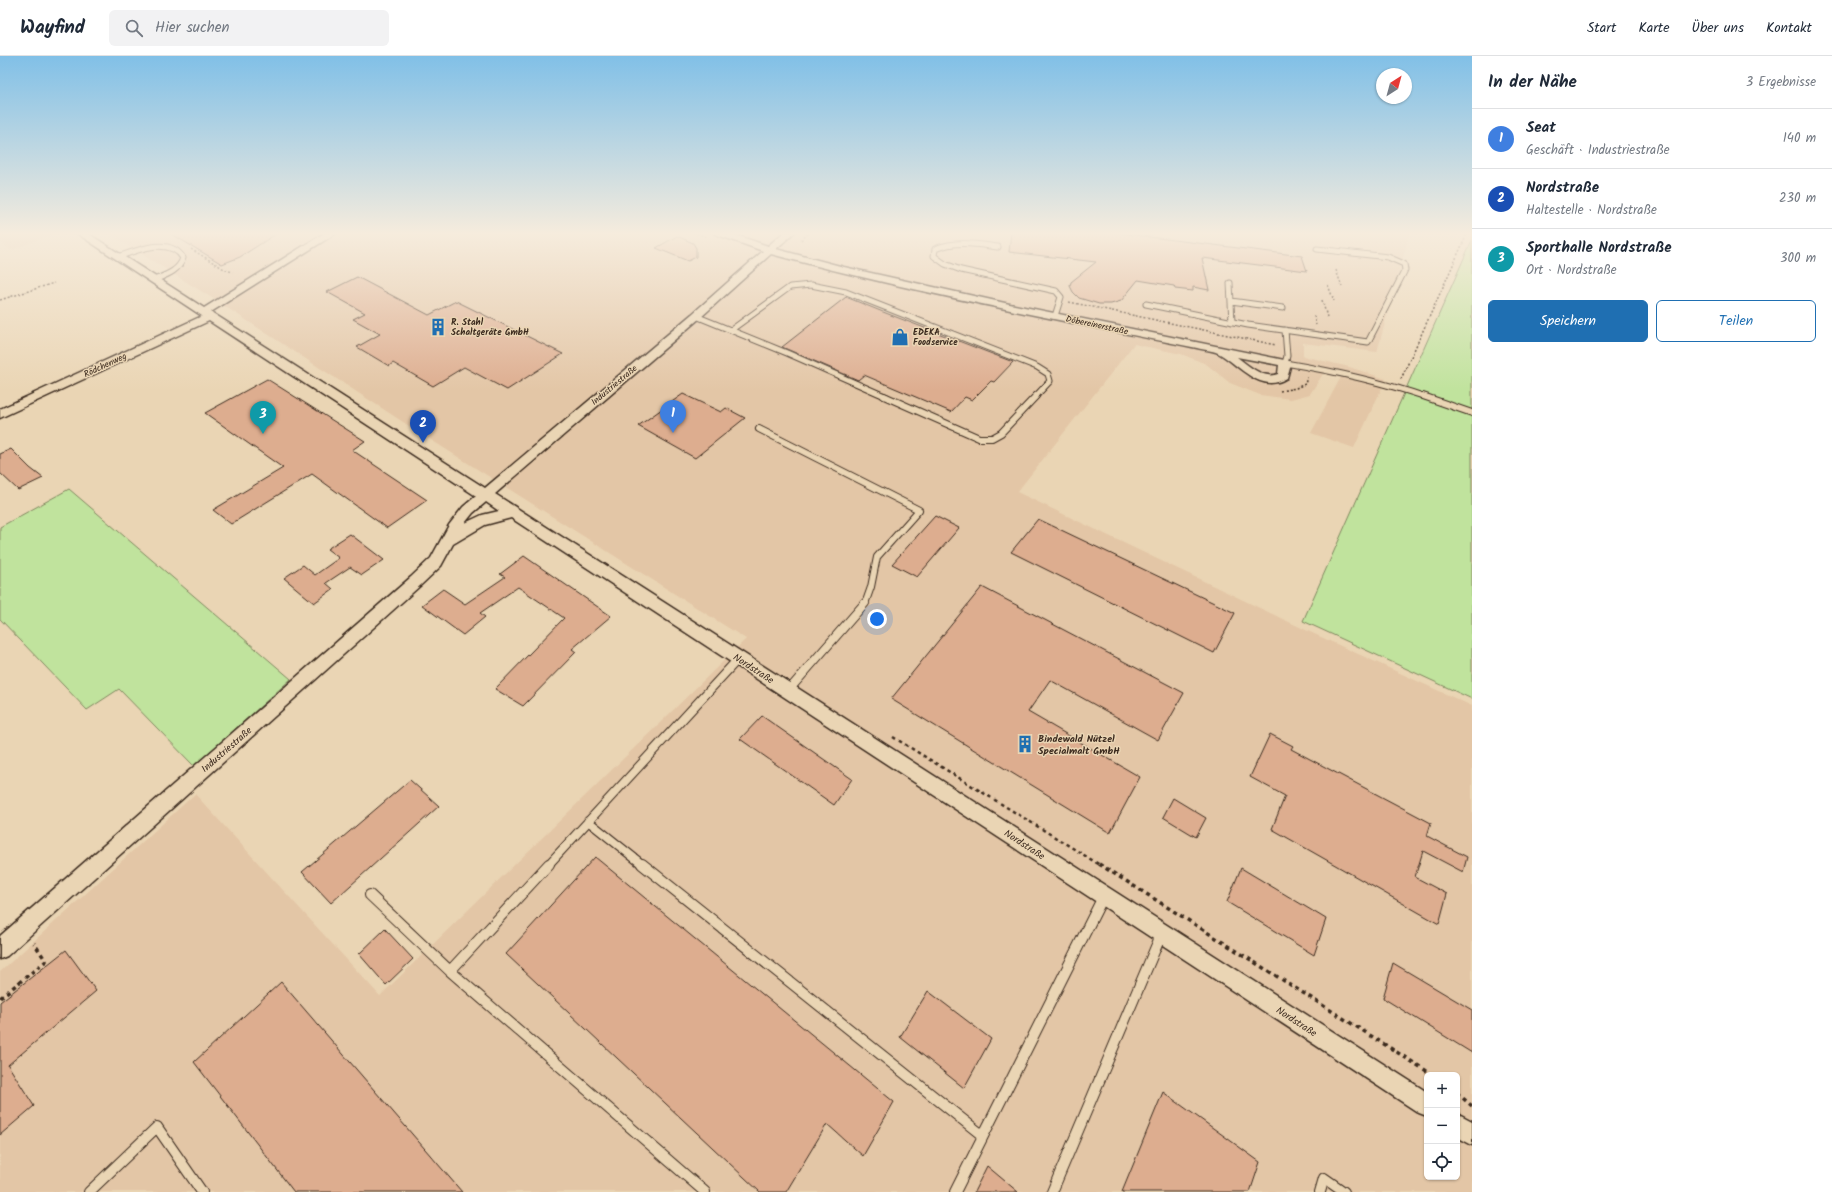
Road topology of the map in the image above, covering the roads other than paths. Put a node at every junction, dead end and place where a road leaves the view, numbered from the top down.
1 (161, 285) edge
2 (252, 285) edge
3 (730, 285) edge
4 (797, 285) edge
5 (810, 285) edge
6 (912, 285) edge
7 (1029, 285) edge
8 (1230, 285) edge
9 (1397, 285) edge
10 (1231, 300) junction
11 (1146, 304) dead end
12 (1283, 308) dead end
13 (206, 315) junction
14 (696, 316) junction
15 (1055, 316) junction
16 (1232, 322) junction
17 (731, 330) junction
18 (1285, 330) junction
19 (1221, 350) junction
20 (1285, 363) junction
21 (1472, 413) edge
22 (0, 414) edge
23 (759, 429) dead end
24 (485, 495) junction
25 (512, 513) junction
26 (446, 545) junction
27 (739, 658) junction
28 (788, 691) junction
29 (588, 821) junction
30 (370, 895) dead end
31 (1104, 895) junction
32 (1162, 933) junction
33 (0, 949) edge
34 (450, 971) junction
35 (1424, 1103) edge
36 (1460, 1126) edge
37 (1472, 1134) edge
38 (982, 1135) junction
39 (89, 1192) edge
40 (202, 1192) edge
41 (705, 1192) edge
42 (955, 1192) edge
43 (1052, 1192) edge
44 (1320, 1192) edge
45 (1344, 1192) edge

1 - 13 street, Nordstraße
2 - 13 street, Rödchenweg
3 - 14 street, Industriestraße
4 - 17 lane
5 - 17 lane
6 - 15 street, Döbereinerstraße
7 - 15 lane
8 - 10 lane
9 - 18 lane
10 - 12 lane
10 - 16 lane
11 - 16 lane
13 - 22 street, Rödchenweg
13 - 24 street, Nordstraße
14 - 17 lane
14 - 24 street, Industriestraße
15 - 19 street, Döbereinerstraße
16 - 18 lane
18 - 20 lane
19 - 20 street, Döbereinerstraße
19 - 20 street, Döbereinerstraße
20 - 21 lane
23 - 28 lane
24 - 25 street, Nordstraße
24 - 26 street, Industriestraße
25 - 26 street, Industriestraße
25 - 27 street, Nordstraße
26 - 33 street, Industriestraße
27 - 28 street, Nordstraße
27 - 29 lane
28 - 31 street, Nordstraße
29 - 34 lane
29 - 38 lane
30 - 34 lane
31 - 32 street, Nordstraße
31 - 38 lane
32 - 35 street, Nordstraße
32 - 43 lane
34 - 41 lane
36 - 37 street
38 - 42 lane
39 - 40 lane
44 - 45 lane

